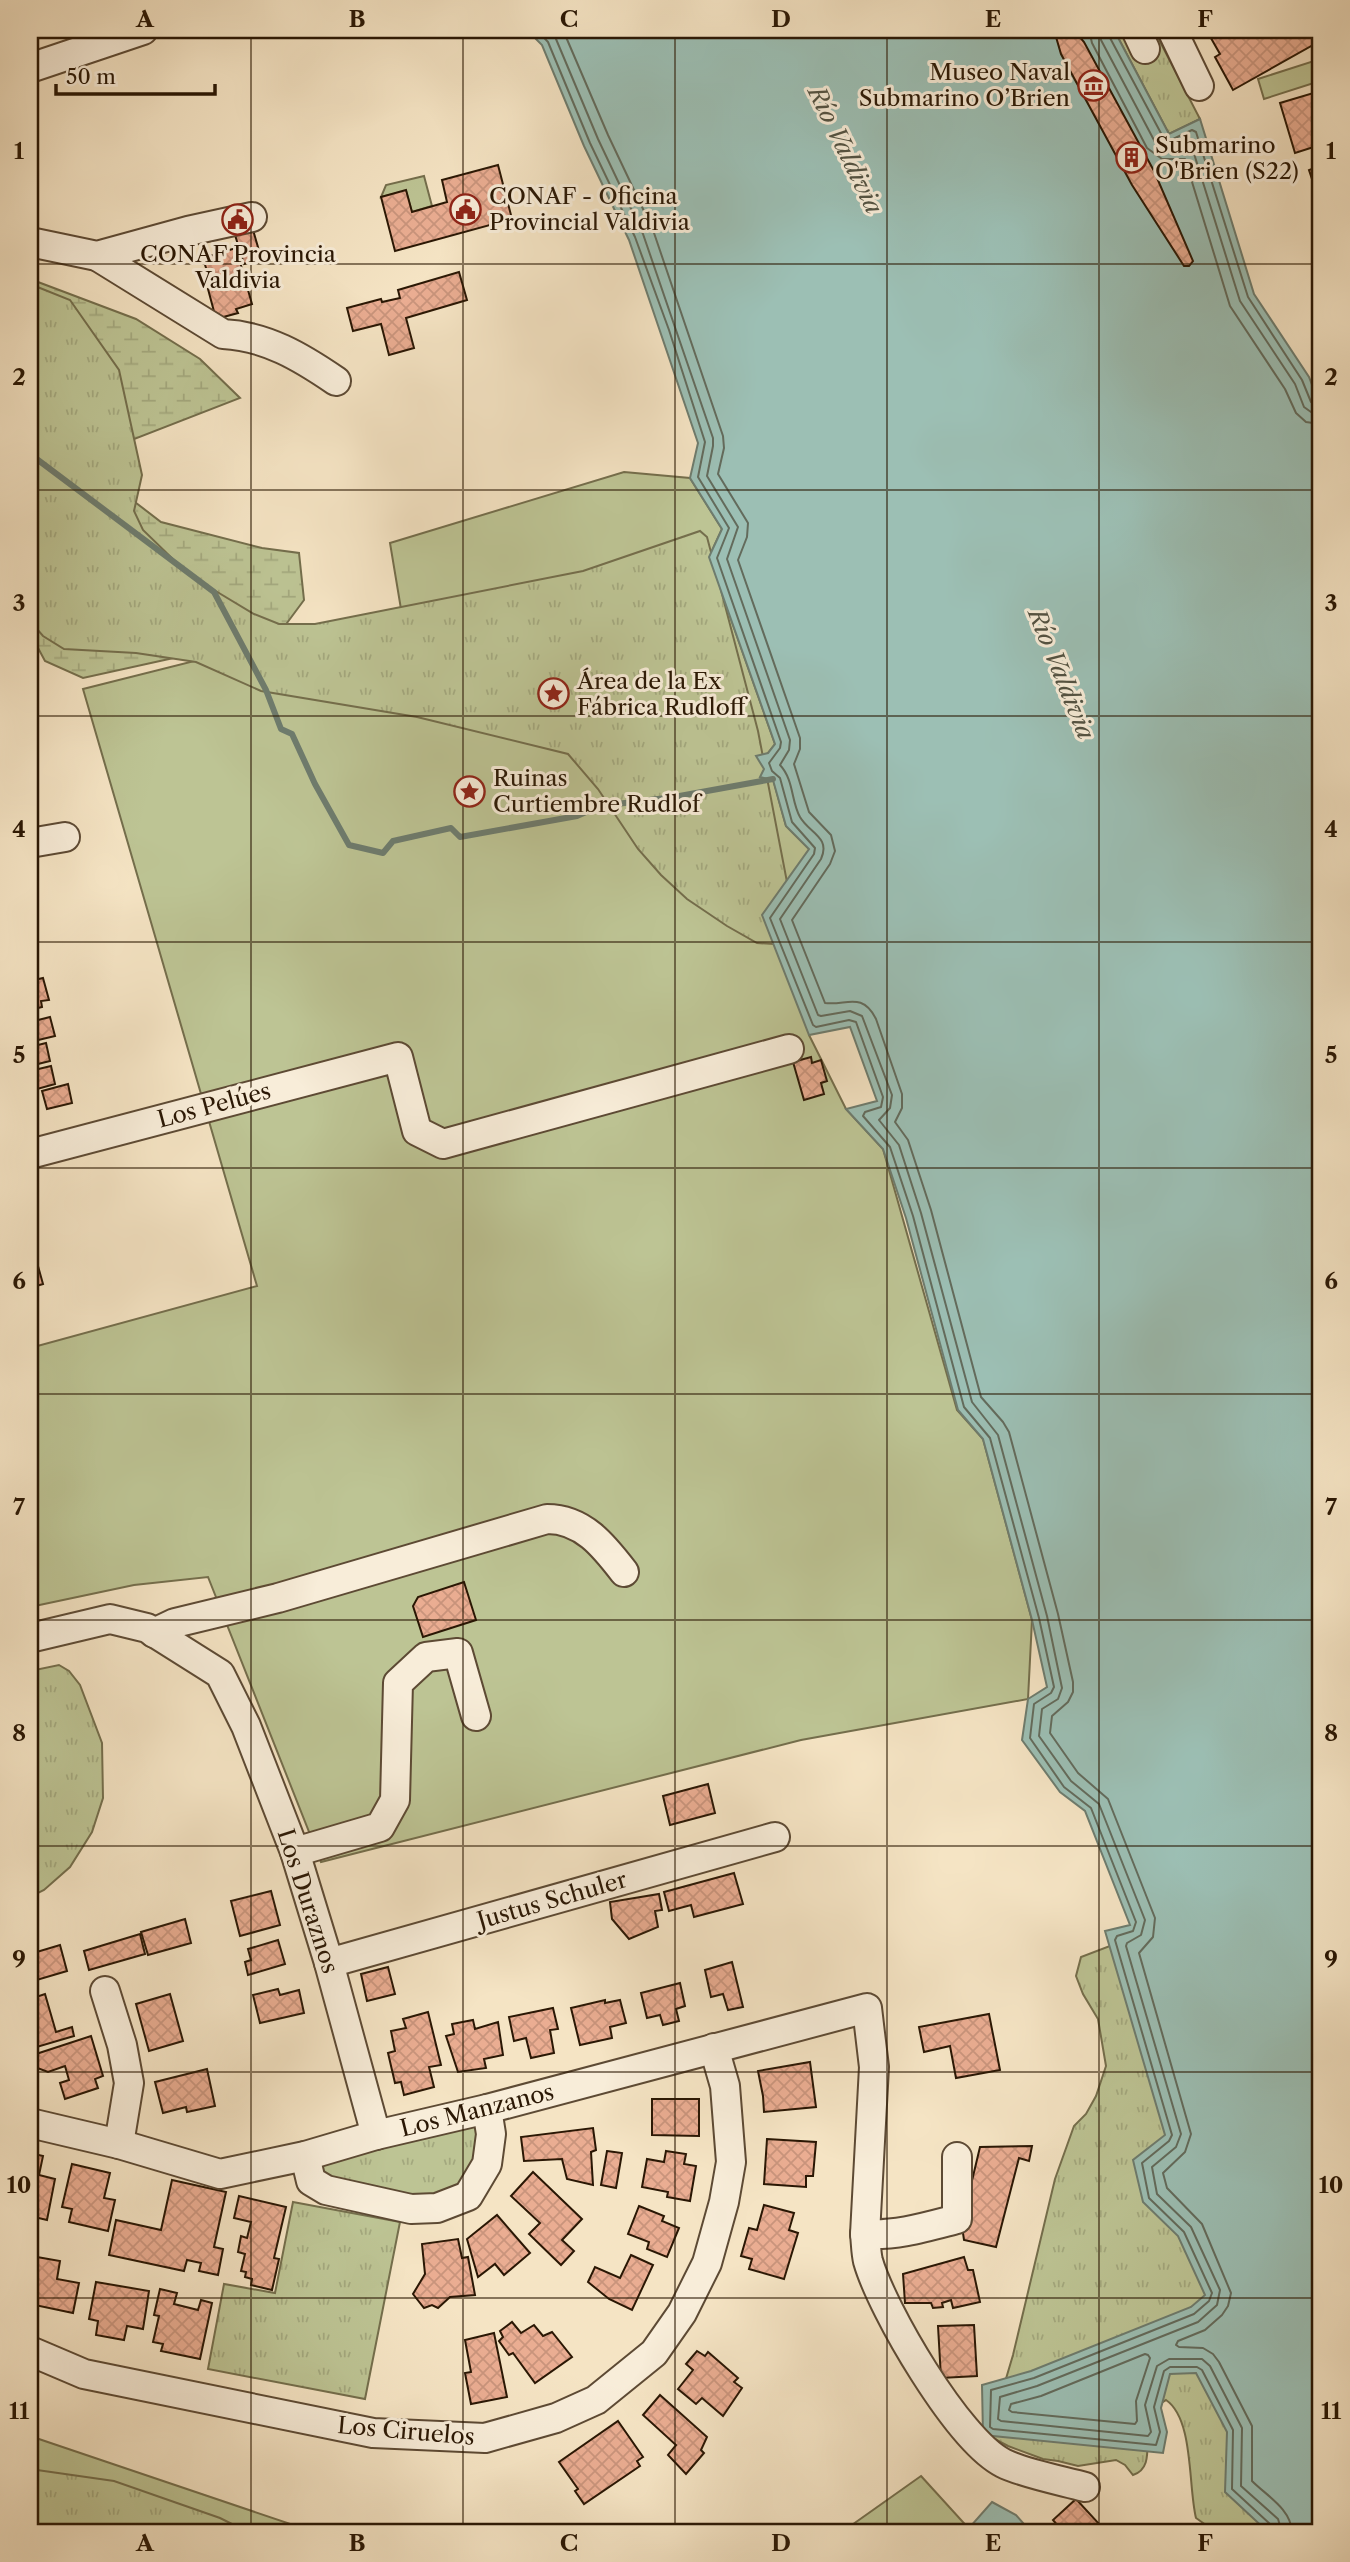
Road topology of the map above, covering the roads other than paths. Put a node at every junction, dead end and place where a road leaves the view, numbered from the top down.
1 (143, 30) edge
2 (1172, 30) edge
3 (30, 68) edge
4 (1199, 86) dead end
5 (252, 217) dead end
6 (30, 242) edge
7 (97, 256) junction
8 (336, 381) dead end
9 (65, 837) dead end
10 (30, 843) edge
11 (789, 1049) dead end
12 (30, 1154) edge
13 (624, 1572) dead end
14 (154, 1633) junction
15 (30, 1638) edge
16 (476, 1716) dead end
17 (775, 1838) dead end
18 (295, 1852) junction
19 (329, 1963) junction
20 (105, 1991) dead end
21 (714, 2048) junction
22 (486, 2109) junction
23 (30, 2123) edge
24 (376, 2135) junction
25 (119, 2144) junction
26 (305, 2156) junction
27 (957, 2157) dead end
28 (865, 2235) junction
29 (30, 2351) edge
30 (1085, 2487) dead end

1 - 3 street
2 - 4 street
5 - 7 street
6 - 7 street
7 - 8 street
9 - 10 street
11 - 12 street, Los Pelúes
13 - 14 street
14 - 15 street
14 - 18 street, Los Duraznos
16 - 18 street
17 - 19 street, Justus Schuler
18 - 19 street, Los Duraznos
19 - 24 street, Los Duraznos
20 - 25 street
21 - 22 street, Los Manzanos
21 - 28 street, Los Manzanos
21 - 29 street, Los Ciruelos
22 - 24 street, Los Manzanos
22 - 26 street
23 - 25 street, Los Manzanos
24 - 26 street, Los Manzanos
25 - 26 street, Los Manzanos
27 - 28 street
28 - 30 street

